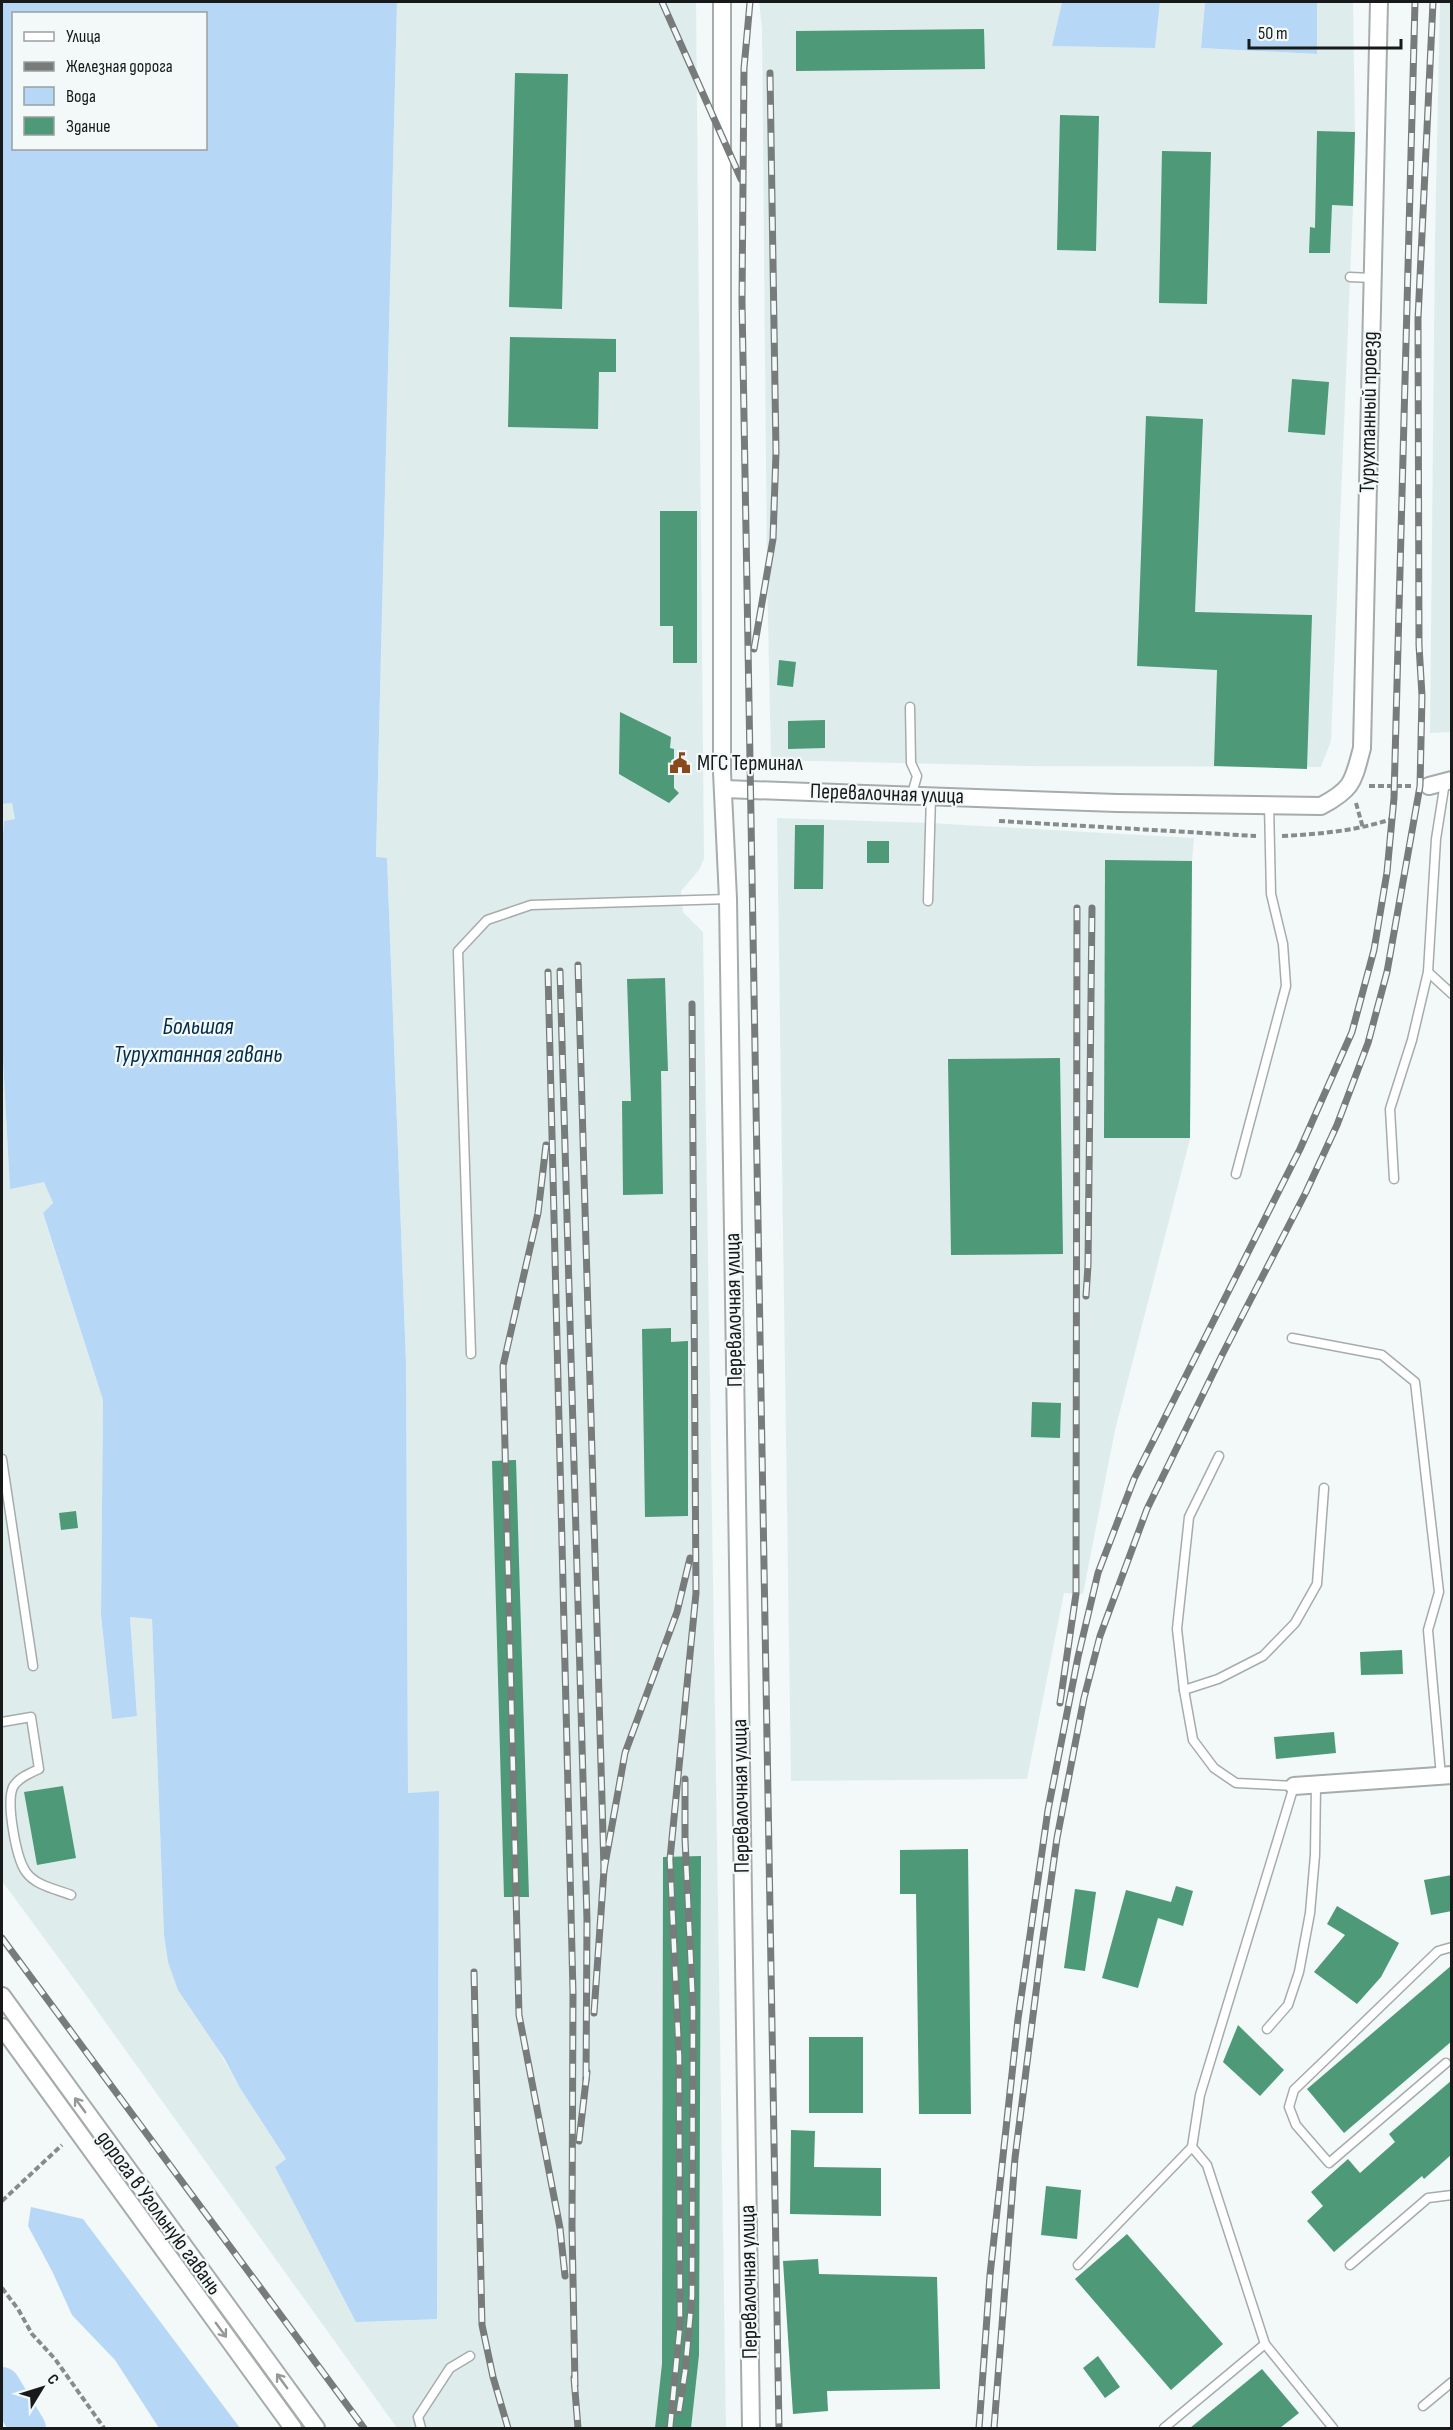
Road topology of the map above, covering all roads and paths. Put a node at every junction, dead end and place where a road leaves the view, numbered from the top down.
1 (722, 2) edge
2 (1379, 2) edge
3 (1350, 277) dead end
4 (1372, 278) junction
5 (910, 707) dead end
6 (1442, 782) edge
7 (1351, 786) junction
8 (724, 789) junction
9 (912, 794) junction
10 (931, 795) junction
11 (1269, 805) junction
12 (1392, 819) dead end
13 (999, 821) dead end
14 (1269, 836) junction
15 (728, 899) junction
16 (928, 901) dead end
17 (1428, 972) junction
18 (1452, 994) edge
19 (1236, 1174) dead end
20 (1394, 1179) dead end
21 (1292, 1338) dead end
22 (471, 1354) dead end
23 (1219, 1456) dead end
24 (2, 1459) edge
25 (1324, 1488) dead end
26 (12, 1533) junction
27 (2, 1535) edge
28 (33, 1666) dead end
29 (1184, 1690) junction
30 (2, 1722) edge
31 (1446, 1776) edge
32 (1316, 1785) junction
33 (1294, 1786) junction
34 (71, 1895) dead end
35 (1452, 1947) edge
36 (2, 1996) edge
37 (2, 2027) edge
38 (1267, 2029) dead end
39 (1446, 2063) dead end
40 (62, 2145) dead end
41 (1192, 2147) junction
42 (1452, 2195) edge
43 (2, 2201) edge
44 (1078, 2265) dead end
45 (1350, 2265) dead end
46 (2, 2288) edge
47 (1265, 2344) junction
48 (470, 2356) dead end
49 (1452, 2382) edge
50 (1423, 2406) dead end
51 (104, 2428) edge
52 (293, 2428) edge
53 (316, 2428) edge
54 (421, 2428) edge
55 (751, 2428) edge
56 (1164, 2428) edge
57 (1333, 2428) edge

1 - 8 street
2 - 4 street, Турухтанный проезд
3 - 4 lane
4 - 7 street, Турухтанный проезд
5 - 9 lane
6 - 7 path
6 - 17 lane
7 - 11 street, Перевалочная улица
8 - 9 street, Перевалочная улица
8 - 15 street, Перевалочная улица
9 - 10 street, Перевалочная улица
10 - 11 street, Перевалочная улица
10 - 16 lane
11 - 14 lane
12 - 14 path
13 - 14 path
14 - 19 lane
15 - 22 lane
15 - 55 street, Перевалочная улица
17 - 18 lane
17 - 20 lane
21 - 31 lane
23 - 29 lane
24 - 26 lane
25 - 29 lane
26 - 27 lane
26 - 28 lane
29 - 33 lane
30 - 34 lane
31 - 32 street
32 - 33 street
32 - 38 lane
33 - 41 lane
35 - 39 lane
53 -> 36 street, дорога в Угольную гавань
37 -> 52 street, дорога в Угольную гавань
40 - 43 path
41 - 44 lane
41 - 47 lane
42 - 45 lane
46 - 51 path
47 - 56 lane
47 - 57 lane
48 - 54 lane
49 - 50 lane

